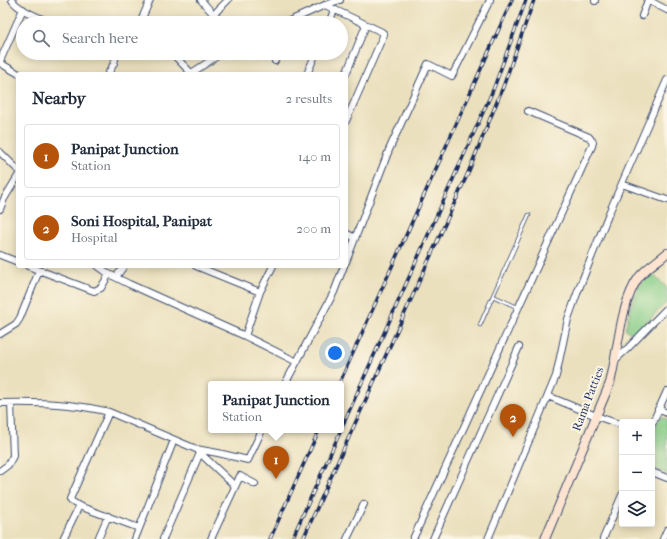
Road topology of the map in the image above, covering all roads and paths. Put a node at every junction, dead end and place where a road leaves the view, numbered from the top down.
1 (12, 0) edge
2 (150, 0) edge
3 (201, 0) edge
4 (228, 0) edge
5 (340, 0) edge
6 (490, 0) edge
7 (648, 0) edge
8 (325, 5) junction
9 (23, 9) junction
10 (334, 10) junction
11 (667, 10) edge
12 (214, 14) joint
13 (20, 16) edge
14 (38, 16) edge
15 (143, 16) edge
16 (303, 16) edge
17 (332, 16) edge
18 (347, 16) edge
19 (642, 16) dead end
20 (348, 17) edge
21 (16, 25) edge
22 (366, 25) junction
23 (115, 60) edge
24 (178, 60) edge
25 (211, 60) edge
26 (313, 60) edge
27 (0, 62) edge
28 (16, 72) edge
29 (109, 72) edge
30 (189, 72) edge
31 (192, 72) edge
32 (308, 72) edge
33 (347, 72) edge
34 (667, 80) edge
35 (528, 110) dead end
36 (348, 116) edge
37 (0, 152) edge
38 (16, 168) edge
39 (16, 179) edge
40 (622, 184) junction
41 (2, 199) edge
42 (667, 200) edge
43 (0, 209) edge
44 (528, 215) dead end
45 (348, 234) edge
46 (355, 238) junction
47 (667, 253) edge
48 (0, 255) edge
49 (348, 257) edge
50 (16, 261) edge
51 (32, 268) edge
52 (101, 268) edge
53 (123, 268) edge
54 (201, 268) edge
55 (272, 268) edge
56 (343, 268) edge
57 (39, 271) junction
58 (109, 274) junction
59 (116, 277) junction
60 (260, 292) junction
61 (493, 296) junction
62 (519, 308) junction
63 (667, 308) edge
64 (480, 325) dead end
65 (0, 334) edge
66 (245, 336) junction
67 (519, 347) dead end
68 (616, 359) junction
69 (297, 362) junction
70 (287, 381) edge
71 (667, 391) edge
72 (548, 396) junction
73 (0, 403) edge
74 (12, 403) junction
75 (658, 409) junction
76 (109, 412) junction
77 (667, 413) edge
78 (596, 416) junction
79 (654, 419) edge
80 (619, 424) edge
81 (261, 433) edge
82 (174, 440) junction
83 (198, 451) junction
84 (0, 472) edge
85 (655, 473) edge
86 (667, 478) edge
87 (256, 484) dead end
88 (235, 486) junction
89 (619, 502) edge
90 (364, 504) dead end
91 (79, 506) junction
92 (108, 516) junction
93 (139, 528) junction
94 (667, 530) edge
95 (63, 539) edge
96 (98, 539) edge
97 (135, 539) edge
98 (163, 539) edge
99 (211, 539) edge
100 (347, 539) edge
101 (413, 539) edge
102 (433, 539) edge
103 (488, 539) edge
104 (545, 539) edge
105 (604, 539) edge
106 (663, 539) edge

1 - 9 street
2 - 15 street
3 - 12 street
4 - 12 street
5 - 8 street
6 - 46 street
7 - 11 street
7 - 19 street
8 - 10 street
8 - 16 street
9 - 13 street
9 - 14 street
10 - 17 street
10 - 18 street
20 - 22 street
21 - 27 street
22 - 33 street
22 - 36 street
23 - 29 street
24 - 30 street
25 - 31 street
26 - 32 street
27 - 28 street
34 - 40 street
35 - 62 street
37 - 38 street
39 - 41 street
40 - 42 street
40 - 72 street
41 - 43 street
44 - 61 lane
45 - 46 street
46 - 49 street
47 - 68 street, Rama Patties
48 - 50 street
51 - 57 street
52 - 58 street
53 - 59 street
54 - 60 street
55 - 60 street
56 - 69 street
57 - 58 street
57 - 65 street
58 - 59 street
59 - 66 street
60 - 66 street
61 - 62 lane
61 - 64 lane
62 - 101 street
63 - 68 street
66 - 69 street
67 - 102 street
68 - 78 street, Rama Patties
69 - 70 street
71 - 75 street
72 - 78 street
72 - 103 street
73 - 74 street
74 - 76 street
74 - 84 street
75 - 77 street
75 - 79 street
76 - 82 street
76 - 91 street
78 - 80 street
78 - 104 street, Rama Patties
81 - 83 street
82 - 83 street
82 - 93 street
83 - 88 street
83 - 98 street
85 - 86 street
87 - 88 street
88 - 99 street
89 - 105 street
90 - 100 street
91 - 92 street
91 - 95 street
92 - 93 street
92 - 96 street
93 - 97 street
94 - 106 street

